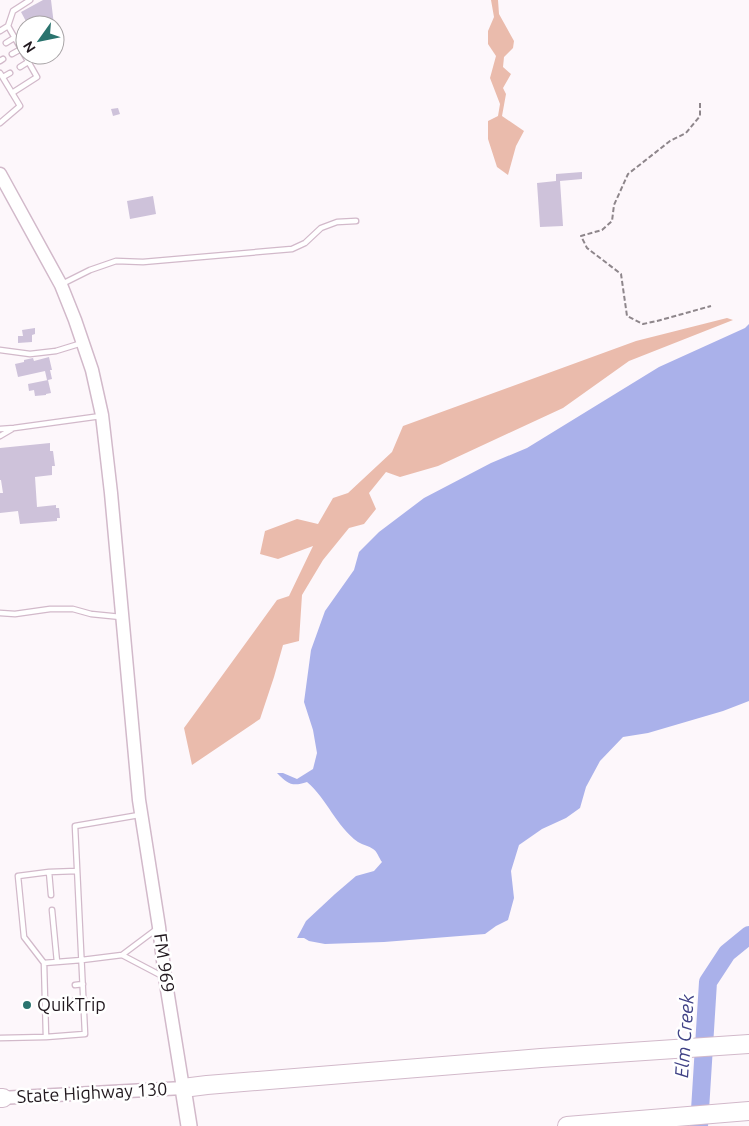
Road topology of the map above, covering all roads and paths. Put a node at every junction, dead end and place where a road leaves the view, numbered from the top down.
1 (30, 0) edge
2 (8, 26) junction
3 (0, 30) edge
4 (14, 38) joint
5 (6, 43) dead end
6 (15, 52) edge
7 (12, 54) dead end
8 (23, 65) edge
9 (30, 65) edge
10 (20, 67) dead end
11 (10, 73) dead end
12 (1, 75) edge
13 (12, 93) junction
14 (700, 103) dead end
15 (0, 123) edge
16 (0, 174) edge
17 (356, 221) dead end
18 (61, 285) junction
19 (711, 306) dead end
20 (84, 343) junction
21 (0, 350) edge
22 (102, 415) junction
23 (0, 428) edge
24 (14, 428) junction
25 (0, 436) edge
26 (0, 613) edge
27 (122, 617) junction
28 (141, 814) junction
29 (77, 871) junction
30 (49, 872) junction
31 (51, 895) dead end
32 (52, 910) dead end
33 (159, 927) junction
34 (122, 955) junction
35 (82, 960) junction
36 (57, 962) junction
37 (44, 964) junction
38 (165, 978) junction
39 (83, 984) junction
40 (75, 985) dead end
41 (84, 999) junction
42 (76, 1000) dead end
43 (84, 1015) junction
44 (78, 1016) dead end
45 (46, 1037) junction
46 (0, 1038) edge
47 (749, 1044) edge
48 (183, 1088) junction
49 (1, 1098) edge
50 (749, 1111) edge
51 (189, 1126) edge
52 (567, 1126) edge

1 - 2 lane
2 - 3 lane
2 - 4 lane
4 - 5 lane
6 - 7 lane
8 - 10 lane
9 - 13 lane
11 - 12 lane
12 - 13 lane
13 - 15 lane
14 - 19 path
16 - 18 main road, FM 969
17 - 18 lane
18 - 20 main road, FM 969
20 - 21 lane
20 - 22 main road, FM 969
22 - 24 lane
22 - 27 main road, FM 969
23 - 24 lane
24 - 25 lane
26 - 27 lane
27 - 28 main road, FM 969 / FM 969
28 - 29 lane
28 - 33 main road, FM 969 / FM 969
29 - 30 lane
29 - 35 lane
30 - 31 lane
30 - 37 lane
32 - 36 lane
33 - 34 lane
33 - 38 main road, FM 969 / FM 969
34 - 35 lane
34 - 38 lane
35 - 36 lane
35 - 39 lane
36 - 37 lane
37 - 45 lane
38 - 48 main road, FM 969 / FM 969
39 - 40 lane
39 - 41 lane
41 - 42 lane
41 - 43 lane
43 - 44 lane
43 - 45 lane
45 - 46 lane
47 - 48 highway
48 - 49 main road, State Highway 130
48 - 51 main road, FM 969 / FM 969
50 - 52 highway

